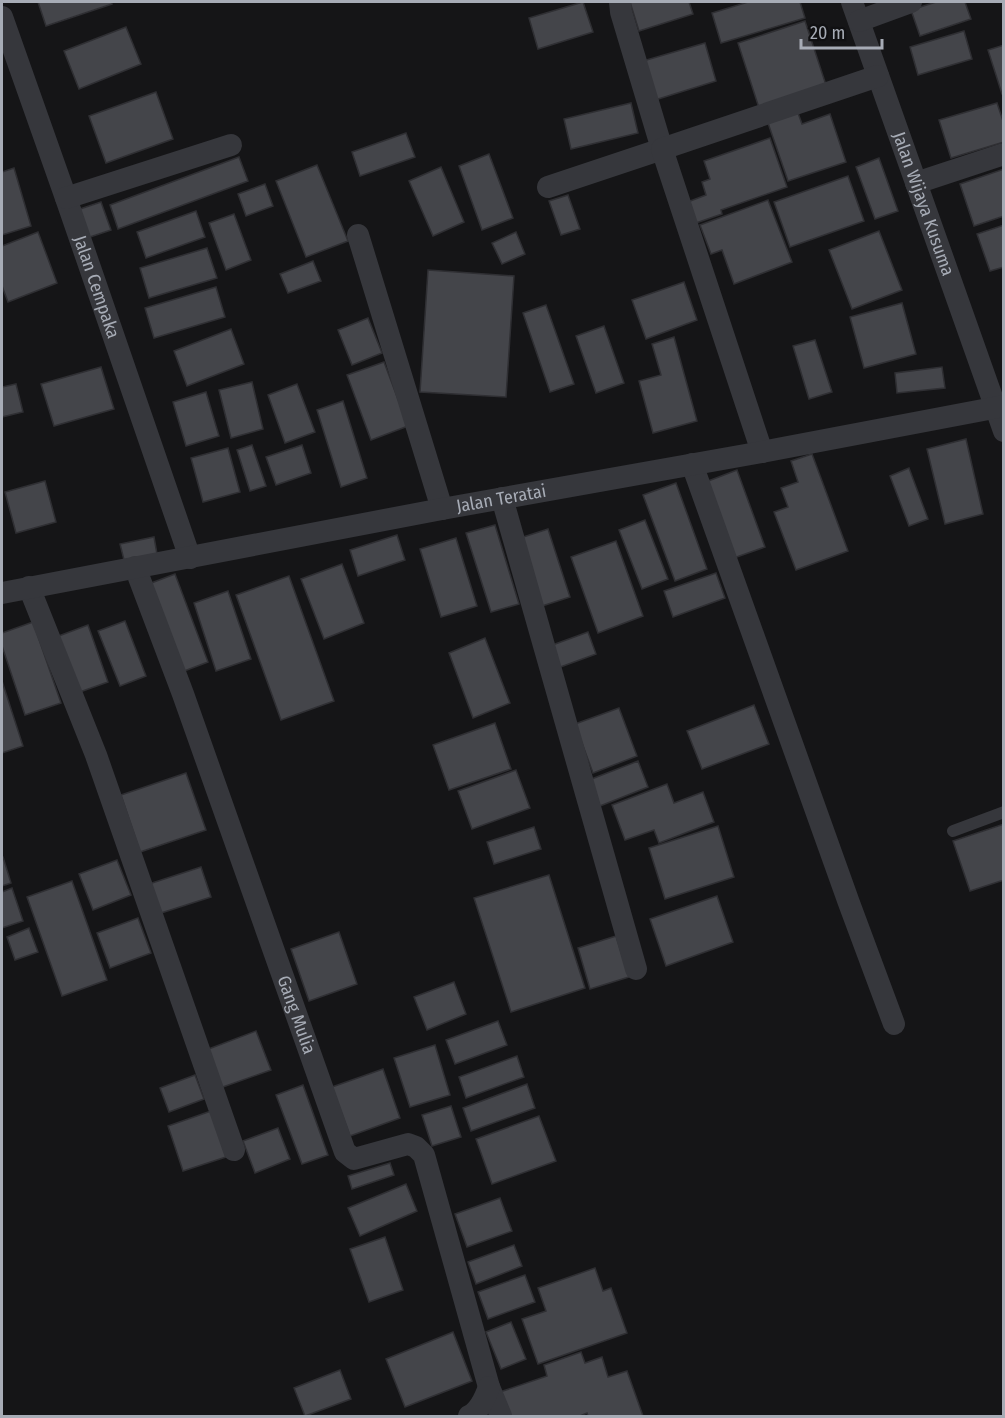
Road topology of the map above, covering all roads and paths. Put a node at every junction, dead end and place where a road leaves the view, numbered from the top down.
1 (621, 2) edge
2 (912, 2) edge
3 (855, 11) edge
4 (2, 17) edge
5 (878, 76) junction
6 (231, 145) dead end
7 (662, 149) junction
8 (1004, 154) edge
9 (916, 183) junction
10 (548, 187) dead end
11 (66, 198) junction
12 (358, 235) dead end
13 (999, 406) edge
14 (1004, 431) edge
15 (762, 452) junction
16 (693, 464) junction
17 (502, 498) junction
18 (442, 509) junction
19 (189, 558) junction
20 (135, 567) junction
21 (29, 587) junction
22 (2, 592) edge
23 (1004, 812) edge
24 (953, 831) dead end
25 (636, 969) dead end
26 (894, 1024) dead end
27 (234, 1150) dead end
28 (489, 1387) junction
29 (469, 1416) edge
30 (501, 1416) edge

1 - 7 street
2 - 3 street
3 - 5 street, Jalan Wijaya Kusuma
4 - 11 street, Jalan Cempaka
5 - 7 street
5 - 9 street, Jalan Wijaya Kusuma
6 - 11 street
7 - 10 street
7 - 15 street
8 - 9 street
9 - 13 street, Jalan Wijaya Kusuma
11 - 19 street, Jalan Cempaka
12 - 18 street
13 - 14 street, Jalan Wijaya Kusuma
13 - 15 street, Jalan Teratai
15 - 16 street, Jalan Teratai
16 - 17 street, Jalan Teratai
16 - 26 street
17 - 18 street, Jalan Teratai
17 - 25 street
18 - 19 street, Jalan Teratai
19 - 20 street, Jalan Teratai
20 - 21 street, Jalan Teratai
20 - 28 street, Gang Mulia
21 - 22 street, Jalan Teratai
21 - 27 street
23 - 24 lane
28 - 29 street
28 - 30 street

